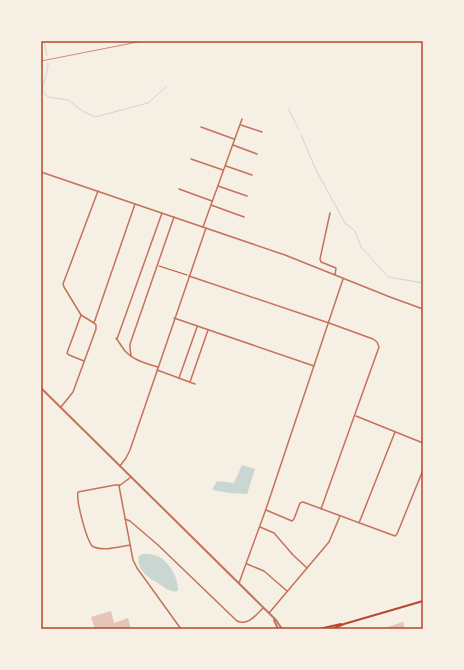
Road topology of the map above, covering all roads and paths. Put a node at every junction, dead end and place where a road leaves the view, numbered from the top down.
1 (242, 119) dead end
2 (240, 125) junction
3 (201, 127) dead end
4 (262, 132) dead end
5 (234, 139) junction
6 (233, 145) junction
7 (257, 154) dead end
8 (191, 159) dead end
9 (225, 166) junction
10 (223, 170) junction
11 (41, 172) edge
12 (252, 175) dead end
13 (218, 186) junction
14 (180, 189) dead end
15 (98, 191) junction
16 (247, 196) dead end
17 (212, 201) junction
18 (135, 204) junction
19 (211, 206) junction
20 (162, 213) junction
21 (330, 213) dead end
22 (175, 217) junction
23 (244, 217) dead end
24 (203, 227) junction
25 (206, 228) junction
26 (158, 266) junction
27 (334, 275) junction
28 (189, 276) junction
29 (343, 278) junction
30 (423, 309) edge
31 (81, 315) junction
32 (174, 318) junction
33 (94, 323) junction
34 (329, 323) junction
35 (198, 327) junction
36 (208, 330) junction
37 (132, 356) junction
38 (84, 361) junction
39 (314, 366) junction
40 (158, 367) junction
41 (156, 370) junction
42 (179, 378) junction
43 (190, 382) junction
44 (195, 384) dead end
45 (41, 388) edge
46 (61, 407) junction
47 (355, 416) junction
48 (396, 432) junction
49 (423, 443) edge
50 (120, 466) junction
51 (423, 470) edge
52 (131, 477) junction
53 (120, 485) junction
54 (321, 509) junction
55 (266, 510) junction
56 (340, 516) junction
57 (125, 519) junction
58 (359, 524) junction
59 (260, 527) junction
60 (130, 545) junction
61 (247, 564) junction
62 (307, 568) junction
63 (239, 583) junction
64 (287, 591) junction
65 (423, 600) edge
66 (263, 608) junction
67 (269, 613) junction
68 (274, 618) junction
69 (344, 624) junction
70 (181, 629) edge
71 (278, 629) edge
72 (282, 629) edge
73 (319, 629) edge
74 (332, 629) edge

1 - 2 street
2 - 4 street
2 - 5 street
3 - 5 street
5 - 6 street
6 - 7 street
6 - 9 street
8 - 10 street
9 - 10 street
9 - 12 street
10 - 13 street
11 - 15 street
13 - 16 street
13 - 17 street
14 - 17 street
15 - 18 street
15 - 31 street
17 - 19 street
18 - 20 street
18 - 33 street
19 - 23 street
19 - 24 street
20 - 22 street
20 - 37 street
21 - 27 street
22 - 24 street
22 - 26 street
24 - 25 street
25 - 27 street
25 - 28 street
26 - 28 path
26 - 37 street
27 - 29 street
28 - 32 street
28 - 34 street
29 - 30 street
29 - 34 street
31 - 33 street
31 - 38 street
32 - 35 street
32 - 40 street
33 - 38 street
34 - 39 street
34 - 47 street
35 - 36 street
35 - 42 street
36 - 39 street
36 - 43 street
37 - 40 street
38 - 46 street
39 - 55 street
40 - 41 street
41 - 42 street
41 - 50 street
42 - 43 street
43 - 44 street
45 - 46 street
46 - 50 street
47 - 48 street
47 - 54 street
48 - 49 street
48 - 58 street
50 - 52 street
51 - 58 street
52 - 53 street
52 - 63 street
53 - 57 street
53 - 60 street
54 - 55 street
54 - 56 street
55 - 59 street
56 - 58 street
56 - 62 street
57 - 60 street
57 - 66 street
59 - 61 street
59 - 62 street
60 - 70 street
61 - 63 street
61 - 64 street
62 - 64 street
63 - 66 street
64 - 67 street
65 - 69 main road
66 - 67 street
67 - 68 street
68 - 71 street
68 - 72 street
69 - 73 main road
69 - 74 main road

